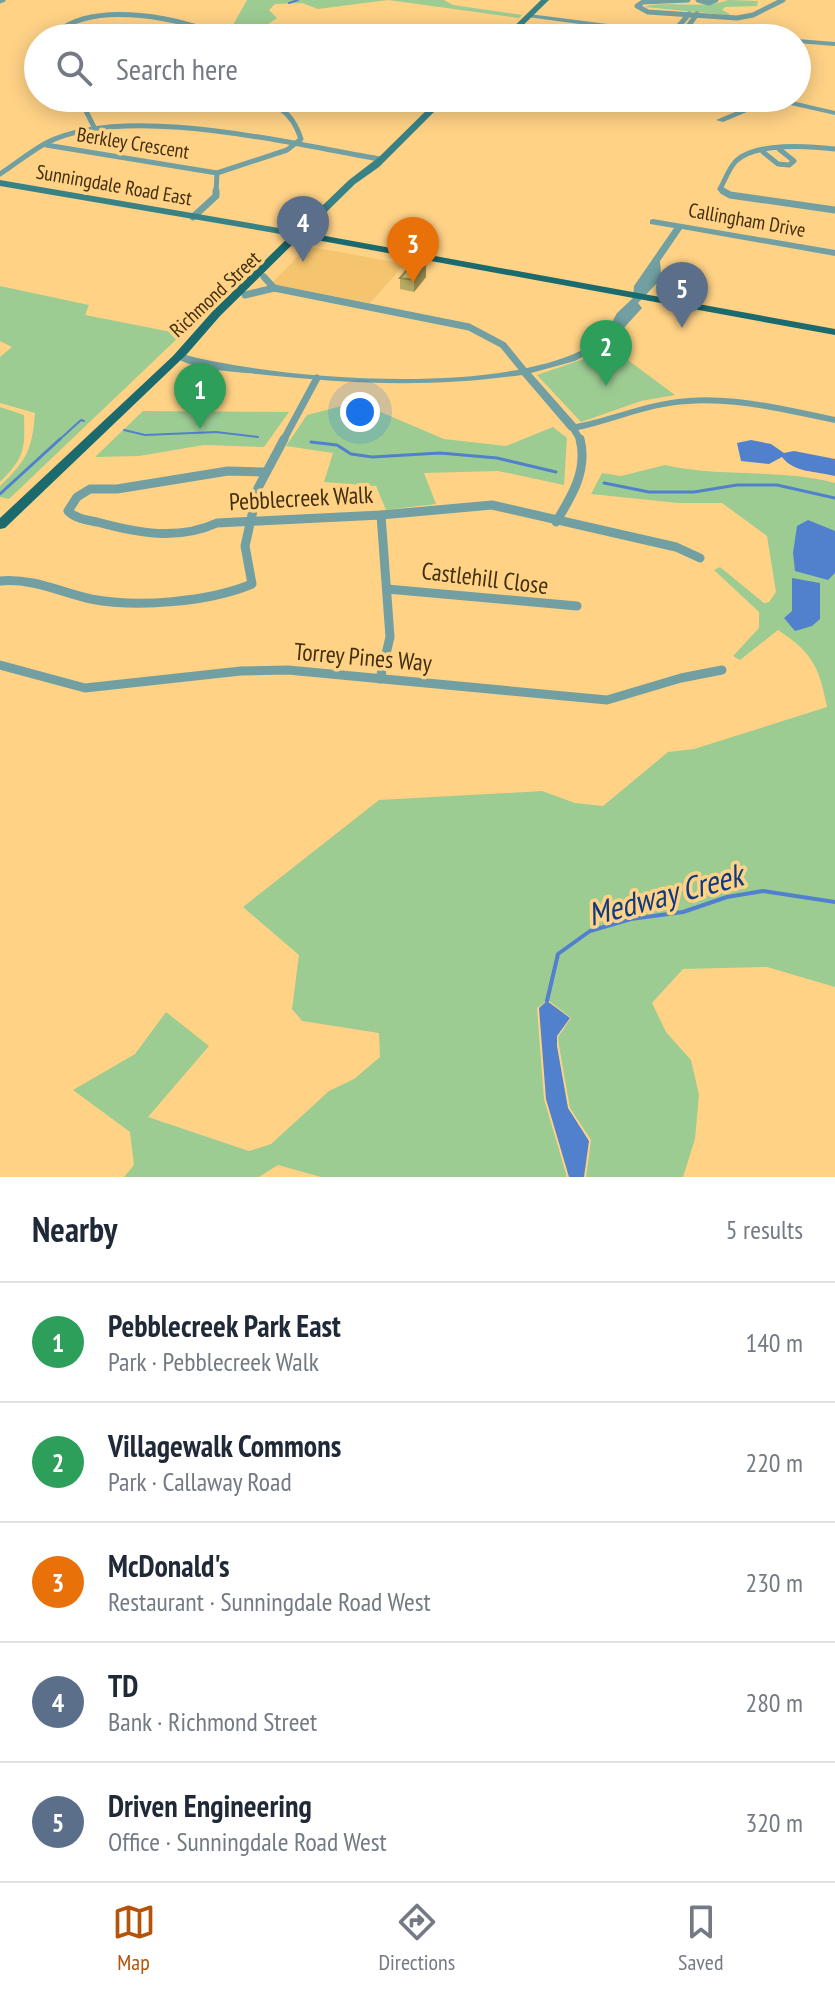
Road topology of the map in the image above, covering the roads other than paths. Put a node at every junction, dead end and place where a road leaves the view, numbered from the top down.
1 (545, 0) edge
2 (688, 0) edge
3 (698, 0) edge
4 (716, 0) edge
5 (783, 0) edge
6 (689, 14) junction
7 (697, 14) junction
8 (529, 16) junction
9 (65, 24) edge
10 (183, 24) edge
11 (520, 24) edge
12 (589, 24) edge
13 (680, 24) edge
14 (690, 24) edge
15 (811, 42) edge
16 (835, 44) edge
17 (811, 107) edge
18 (86, 112) edge
19 (290, 112) edge
20 (430, 112) edge
21 (740, 112) edge
22 (835, 113) edge
23 (720, 120) dead end
24 (95, 129) junction
25 (295, 144) junction
26 (43, 145) junction
27 (779, 149) junction
28 (835, 149) edge
29 (763, 152) junction
30 (381, 159) junction
31 (217, 173) junction
32 (0, 174) edge
33 (0, 183) edge
34 (835, 210) edge
35 (193, 217) junction
36 (653, 222) dead end
37 (679, 227) junction
38 (301, 236) junction
39 (835, 253) edge
40 (264, 277) junction
41 (274, 288) junction
42 (245, 295) junction
43 (635, 300) junction
44 (835, 332) edge
45 (178, 356) junction
46 (525, 372) junction
47 (317, 378) junction
48 (835, 420) edge
49 (573, 428) junction
50 (266, 472) junction
51 (381, 515) junction
52 (250, 520) junction
53 (556, 522) junction
54 (0, 525) edge
55 (700, 558) dead end
56 (0, 581) edge
57 (387, 589) junction
58 (577, 606) dead end
59 (0, 665) edge
60 (722, 670) dead end
61 (380, 679) junction

1 - 8 main road
2 - 6 street
3 - 4 street
5 - 7 street
6 - 7 street
6 - 13 street
7 - 14 street
8 - 11 main road
8 - 12 street
9 - 10 street
15 - 16 street
17 - 22 street
18 - 24 street
19 - 25 street
20 - 30 main road, Richmond Street
21 - 23 street
24 - 25 street
24 - 26 street
25 - 30 street
25 - 31 street
26 - 31 street, Berkley Crescent
26 - 32 street
27 - 28 street
27 - 29 street
27 - 29 street
29 - 34 street
30 - 38 main road, Richmond Street
31 - 35 street
33 - 35 main road, Sunningdale Road East
35 - 38 main road, Sunningdale Road East
36 - 37 street, Callingham Drive
37 - 39 street, Callingham Drive
37 - 43 street
38 - 40 main road, Richmond Street
38 - 43 main road
38 - 45 main road, Richmond Street
40 - 41 street
40 - 42 main road, Richmond Street
41 - 42 street
41 - 46 street
42 - 45 main road, Richmond Street
43 - 44 main road
43 - 46 street
45 - 47 street
45 - 54 main road, Richmond Street
46 - 47 street
46 - 49 street
47 - 50 street
48 - 49 street
49 - 53 street
50 - 52 street
50 - 52 street, Pebblecreek Walk
51 - 52 street, Pebblecreek Walk
51 - 53 street, Pebblecreek Walk
51 - 57 street
52 - 56 street
53 - 55 street, Pebblecreek Walk
57 - 58 street, Castlehill Close
57 - 61 street
59 - 61 street, Torrey Pines Way
60 - 61 street, Torrey Pines Way

